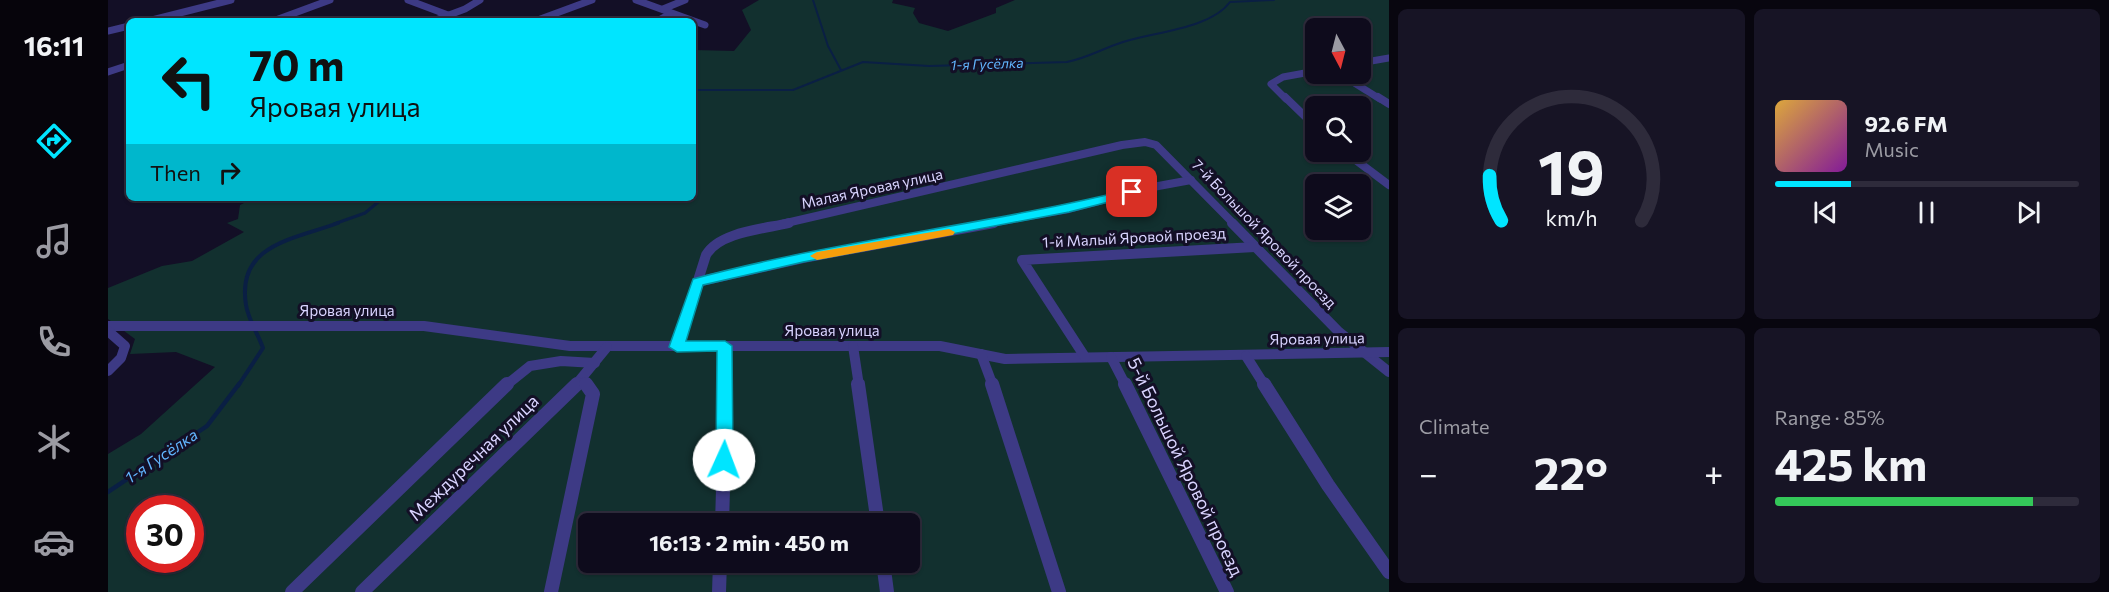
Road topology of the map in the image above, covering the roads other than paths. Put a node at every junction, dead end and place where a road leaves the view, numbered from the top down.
1 (231, 0) edge
2 (330, 0) edge
3 (408, 0) edge
4 (480, 0) edge
5 (592, 0) edge
6 (636, 0) edge
7 (686, 0) edge
8 (663, 9) junction
9 (670, 14) junction
10 (448, 15) junction
11 (160, 18) edge
12 (281, 18) edge
13 (440, 18) edge
14 (543, 18) edge
15 (663, 18) edge
16 (683, 18) edge
17 (696, 22) edge
18 (705, 25) dead end
19 (126, 27) edge
20 (108, 31) edge
21 (1389, 58) edge
22 (1371, 61) edge
23 (126, 66) edge
24 (108, 72) edge
25 (1305, 73) edge
26 (1356, 84) edge
27 (1389, 104) edge
28 (1305, 117) edge
29 (1145, 142) joint
30 (1358, 162) edge
31 (1191, 180) junction
32 (1389, 185) edge
33 (1255, 246) junction
34 (697, 282) junction
35 (108, 326) edge
36 (108, 331) edge
37 (725, 346) junction
38 (853, 346) junction
39 (606, 347) junction
40 (677, 347) junction
41 (1389, 352) edge
42 (981, 354) junction
43 (1363, 354) junction
44 (1246, 356) junction
45 (1085, 357) junction
46 (1111, 357) junction
47 (594, 363) junction
48 (108, 371) edge
49 (1389, 372) edge
50 (582, 378) junction
51 (722, 513) edge
52 (876, 513) edge
53 (1389, 572) edge
54 (720, 573) edge
55 (885, 573) edge
56 (292, 592) edge
57 (362, 592) edge
58 (551, 592) edge
59 (719, 592) edge
60 (887, 592) edge
61 (1059, 592) edge
62 (1227, 592) edge

1 - 11 street
2 - 12 street
3 - 10 street
4 - 10 street
5 - 14 street
6 - 8 street
7 - 8 street
8 - 9 street
9 - 15 street
9 - 16 street
10 - 13 street
17 - 18 street
19 - 20 street
21 - 22 street
23 - 24 street
25 - 28 street
26 - 27 street
29 - 31 street, 7-й Большой Яровой проезд
29 - 34 street, Малая Яровая улица
30 - 32 street
31 - 33 street, 7-й Большой Яровой проезд
31 - 34 street
33 - 43 street, 7-й Большой Яровой проезд
33 - 45 street, 1-й Малый Яровой проезд
34 - 40 street, Малая Яровая улица
35 - 39 street, Яровая улица
36 - 48 street
37 - 38 street, Яровая улица
37 - 40 street, Яровая улица
37 - 51 street
38 - 42 street, Яровая улица
38 - 52 street
39 - 40 street, Яровая улица
39 - 47 street, Междуречная улица
41 - 43 street, Яровая улица
42 - 45 street, Яровая улица
42 - 61 street
43 - 44 street, Яровая улица
43 - 49 street, 7-й Большой Яровой проезд
44 - 46 street, Яровая улица
44 - 53 street
45 - 46 street, Яровая улица
46 - 62 street, 5-й Большой Яровой проезд
47 - 50 street, Междуречная улица
47 - 56 street
50 - 57 street, Междуречная улица
50 - 58 street
54 - 59 street
55 - 60 street

